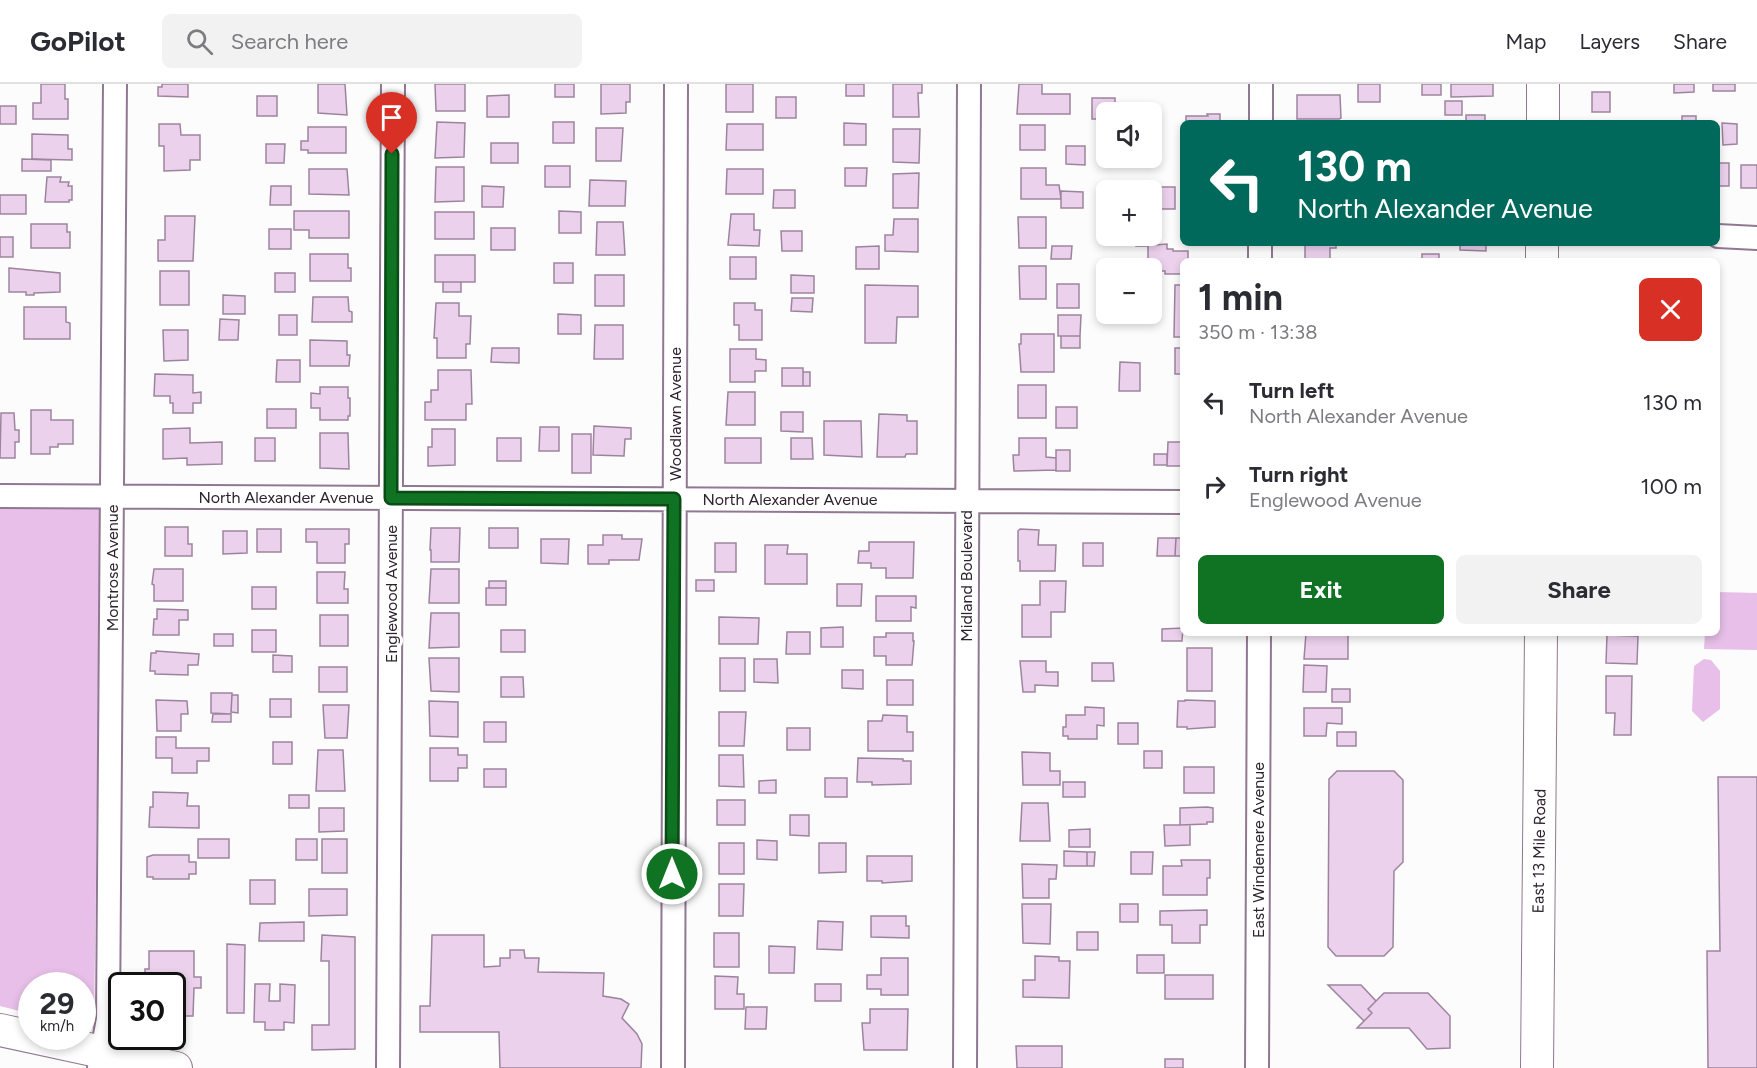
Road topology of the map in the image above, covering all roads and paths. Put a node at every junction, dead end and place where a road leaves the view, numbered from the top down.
1 (115, 84) edge
2 (393, 84) edge
3 (676, 84) edge
4 (969, 84) edge
5 (1261, 84) edge
6 (1544, 84) edge
7 (1261, 120) edge
8 (1543, 120) edge
9 (1720, 236) edge
10 (1757, 238) edge
11 (0, 496) edge
12 (112, 496) junction
13 (391, 498) junction
14 (674, 499) junction
15 (967, 500) junction
16 (1180, 502) edge
17 (1259, 636) edge
18 (1541, 636) edge
19 (0, 1030) edge
20 (100, 1060) edge
21 (176, 1068) edge
22 (388, 1068) edge
23 (672, 1068) edge
24 (965, 1068) edge
25 (1257, 1068) edge
26 (1537, 1068) edge

1 - 12 street, Montrose Avenue
2 - 13 street, Englewood Avenue
3 - 14 street, Woodlawn Avenue
4 - 15 street, Midland Boulevard
5 - 7 street
6 - 8 main road
9 - 10 street
11 - 12 street, North Alexander Avenue
12 - 13 street, North Alexander Avenue
12 - 20 street, Montrose Avenue
13 - 14 street, North Alexander Avenue
13 - 22 street, Englewood Avenue
14 - 15 street, North Alexander Avenue
14 - 23 street, Woodlawn Avenue
15 - 16 street, North Alexander Avenue
15 - 24 street, Midland Boulevard
17 - 25 street, East Windemere Avenue
18 - 26 main road, East 13 Mile Road
19 - 20 main road
20 - 21 main road

